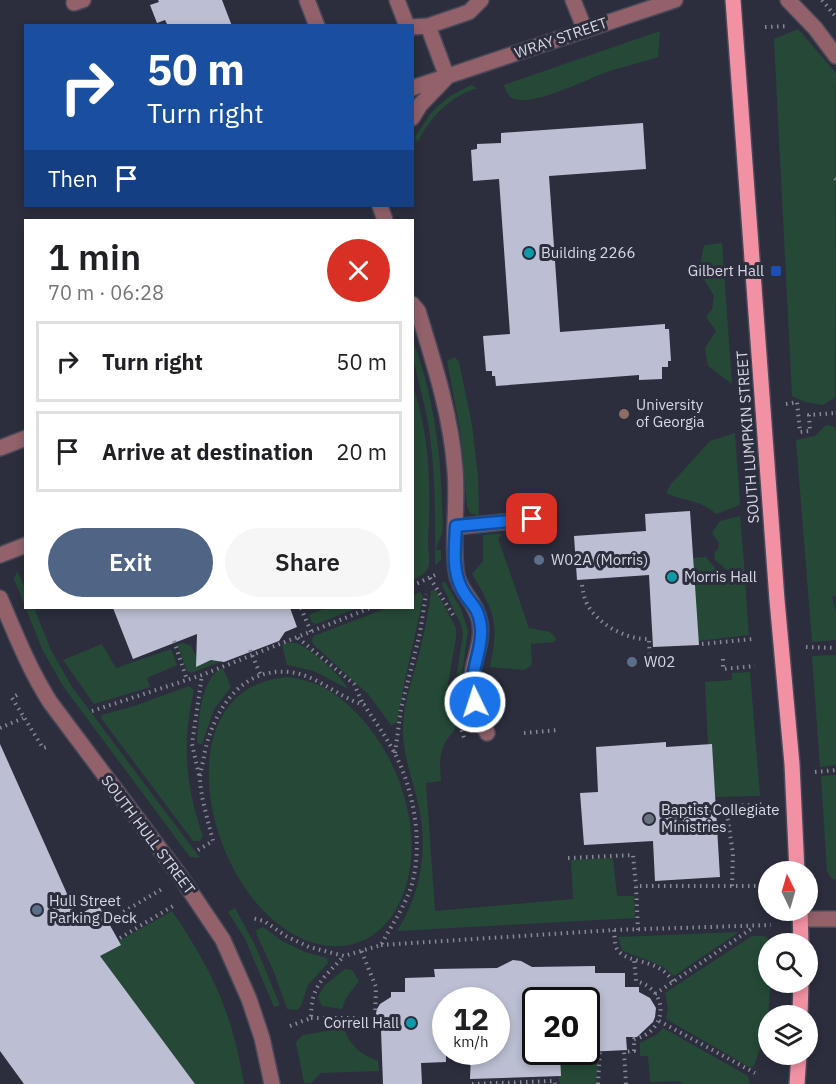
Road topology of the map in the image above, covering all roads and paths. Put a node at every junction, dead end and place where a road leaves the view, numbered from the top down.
1 (307, 0) edge
2 (397, 0) edge
3 (481, 0) edge
4 (573, 0) edge
5 (675, 0) edge
6 (733, 0) edge
7 (788, 0) edge
8 (822, 0) edge
9 (836, 17) edge
10 (315, 24) edge
11 (405, 24) edge
12 (420, 26) edge
13 (793, 26) dead end
14 (765, 27) dead end
15 (585, 30) junction
16 (836, 56) edge
17 (447, 77) junction
18 (414, 87) edge
19 (414, 115) edge
20 (414, 306) edge
21 (786, 404) dead end
22 (836, 413) edge
23 (24, 439) edge
24 (0, 448) edge
25 (532, 519) dead end
26 (456, 526) junction
27 (24, 546) edge
28 (0, 555) edge
29 (414, 585) edge
30 (582, 585) dead end
31 (426, 594) dead end
32 (0, 598) edge
33 (300, 609) edge
34 (367, 609) edge
35 (457, 620) dead end
36 (311, 632) junction
37 (297, 638) junction
38 (753, 639) dead end
39 (174, 641) dead end
40 (702, 644) dead end
41 (806, 647) dead end
42 (836, 648) edge
43 (251, 653) junction
44 (723, 659) dead end
45 (650, 663) dead end
46 (755, 666) dead end
47 (202, 675) junction
48 (261, 676) junction
49 (187, 680) junction
50 (17, 695) dead end
51 (364, 705) junction
52 (455, 709) dead end
53 (92, 711) dead end
54 (23, 718) junction
55 (0, 728) edge
56 (558, 730) dead end
57 (487, 733) dead end
58 (524, 733) dead end
59 (465, 741) dead end
60 (50, 746) dead end
61 (395, 754) junction
62 (836, 770) edge
63 (815, 772) dead end
64 (200, 779) junction
65 (764, 804) dead end
66 (718, 807) dead end
67 (726, 807) junction
68 (198, 850) dead end
69 (568, 858) dead end
70 (796, 861) edge
71 (636, 886) junction
72 (732, 886) junction
73 (758, 886) edge
74 (162, 889) dead end
75 (172, 906) dead end
76 (818, 917) edge
77 (252, 918) dead end
78 (836, 919) edge
79 (108, 921) dead end
80 (771, 925) dead end
81 (755, 926) junction
82 (614, 930) junction
83 (638, 930) junction
84 (120, 938) dead end
85 (381, 945) junction
86 (361, 950) junction
87 (344, 956) junction
88 (634, 959) junction
89 (673, 982) junction
90 (655, 994) junction
91 (311, 1018) junction
92 (659, 1021) junction
93 (290, 1026) dead end
94 (599, 1065) edge
95 (798, 1065) edge
96 (755, 1074) dead end
97 (272, 1084) edge
98 (472, 1084) edge
99 (555, 1084) edge
100 (598, 1084) edge
101 (626, 1084) edge
102 (797, 1084) edge

1 - 10 street
2 - 11 street
3 - 12 street
4 - 15 street
5 - 15 street, WRAY STREET
6 - 70 main road, SOUTH LUMPKIN STREET
7 - 16 street
8 - 9 path
12 - 17 street
13 - 14 path
15 - 17 street, WRAY STREET
17 - 18 street, WRAY STREET
17 - 19 street, WRAY STREET
20 - 26 street
21 - 22 path
23 - 24 street
25 - 26 street
26 - 57 street
27 - 28 street
29 - 35 path
30 - 45 path
31 - 61 path
32 - 97 street, SOUTH HULL STREET
33 - 36 path
34 - 36 path
36 - 37 path
37 - 43 path
37 - 51 path
38 - 40 path
39 - 49 path
41 - 42 path
43 - 47 path
43 - 48 path
44 - 46 path
47 - 49 path
47 - 64 path
48 - 51 path
48 - 64 path
49 - 53 path
50 - 54 path
51 - 61 path
52 - 59 path
54 - 55 path
54 - 60 path
56 - 58 path
61 - 85 path
62 - 63 path
64 - 68 path
65 - 67 path
66 - 67 path
67 - 72 path
69 - 71 path
71 - 72 path
71 - 83 path
72 - 73 path
74 - 79 path
75 - 84 path
76 - 78 street
77 - 87 path
80 - 81 path
81 - 83 path
81 - 89 path
82 - 83 path
82 - 85 path
82 - 88 path
85 - 86 path
86 - 87 path
86 - 91 path
87 - 91 path
88 - 89 path
88 - 90 path
89 - 90 path
90 - 92 path
91 - 93 path
92 - 96 path
92 - 101 path
94 - 100 path
95 - 102 main road
98 - 99 path

